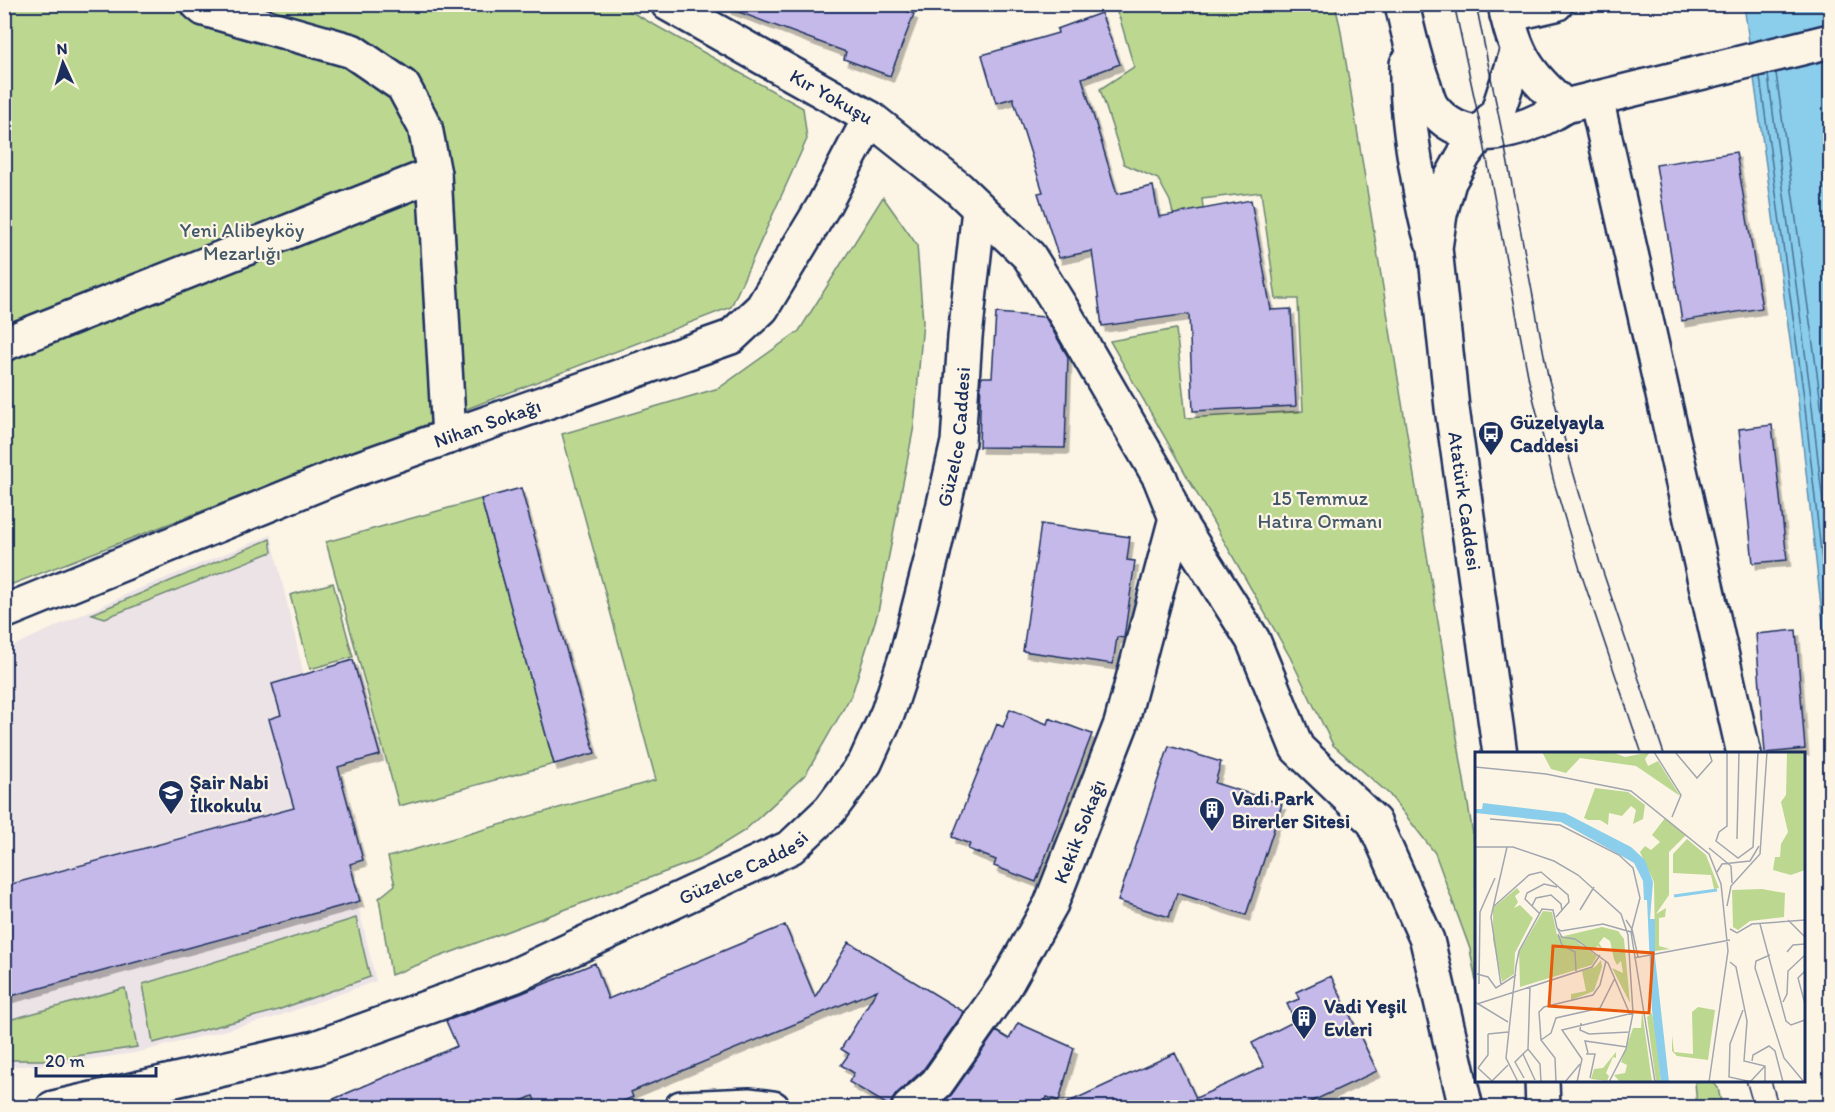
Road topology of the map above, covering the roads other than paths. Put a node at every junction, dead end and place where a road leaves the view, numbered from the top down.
1 (198, 4) edge
2 (668, 4) edge
3 (1556, 4) edge
4 (1506, 10) edge
5 (1405, 18) edge
6 (1830, 41) edge
7 (1518, 49) junction
8 (1581, 102) junction
9 (870, 118) junction
10 (1482, 133) junction
11 (434, 174) junction
12 (979, 209) junction
13 (1435, 248) junction
14 (4, 344) edge
15 (449, 437) junction
16 (1176, 518) junction
17 (4, 612) edge
18 (1500, 752) edge
19 (1744, 752) edge
20 (1542, 1082) edge
21 (53, 1107) edge
22 (681, 1107) edge
23 (773, 1107) edge
24 (909, 1107) edge
25 (1466, 1107) edge
26 (1543, 1107) edge

1 - 11 street
2 - 9 street, Kır Yokuşu
3 - 4 street
4 - 7 street
5 - 10 street, Atatürk Caddesi
5 - 13 street, Atatürk Caddesi
6 - 8 street, Atatürk Caddesi
7 - 8 street
7 - 10 street, Atatürk Caddesi
8 - 10 street, Atatürk Caddesi
8 - 19 street
9 - 12 street, Kır Yokuşu
9 - 15 street, Nihan Sokağı
10 - 13 street, Atatürk Caddesi
11 - 14 street
11 - 15 street
12 - 16 street, Kır Yokuşu
12 - 21 street, Güzelce Caddesi
13 - 18 street, Atatürk Caddesi
15 - 17 street, Nihan Sokağı
16 - 24 street, Kekik Sokağı
16 - 25 street, Kır Yokuşu
20 - 26 street
22 - 23 street

